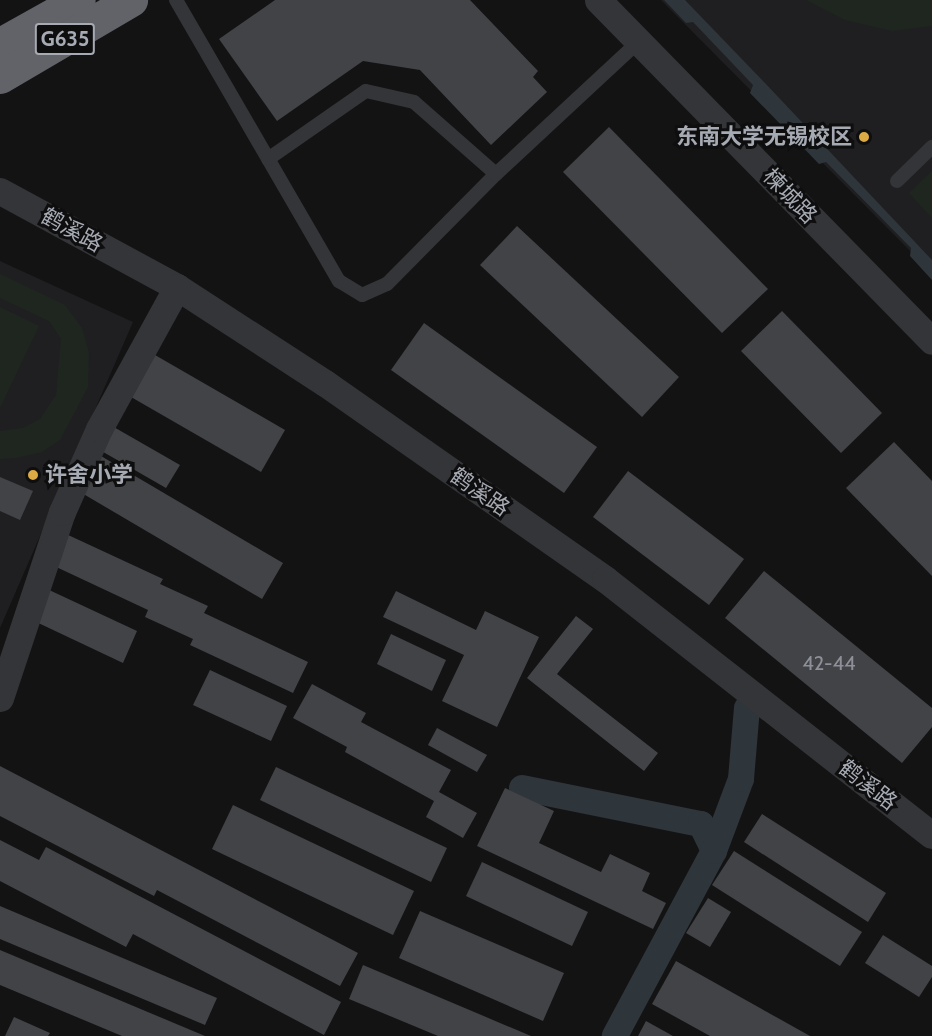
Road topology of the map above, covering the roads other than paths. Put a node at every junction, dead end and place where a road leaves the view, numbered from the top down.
1 (80, 0) edge
2 (130, 0) edge
3 (176, 0) edge
4 (598, 0) edge
5 (639, 41) junction
6 (0, 44) edge
7 (0, 77) edge
8 (932, 147) edge
9 (268, 159) junction
10 (496, 174) junction
11 (897, 181) dead end
12 (0, 190) edge
13 (177, 287) junction
14 (932, 340) edge
15 (0, 698) edge
16 (932, 835) edge

1 - 6 highway, G635
2 - 7 highway, G635
3 - 9 lane
4 - 5 street, 楝城路
5 - 10 lane
5 - 14 street, 楝城路
8 - 11 lane
9 - 10 lane
9 - 10 lane
12 - 13 street, 鹤溪路
13 - 15 street
13 - 16 street, 鹤溪路

